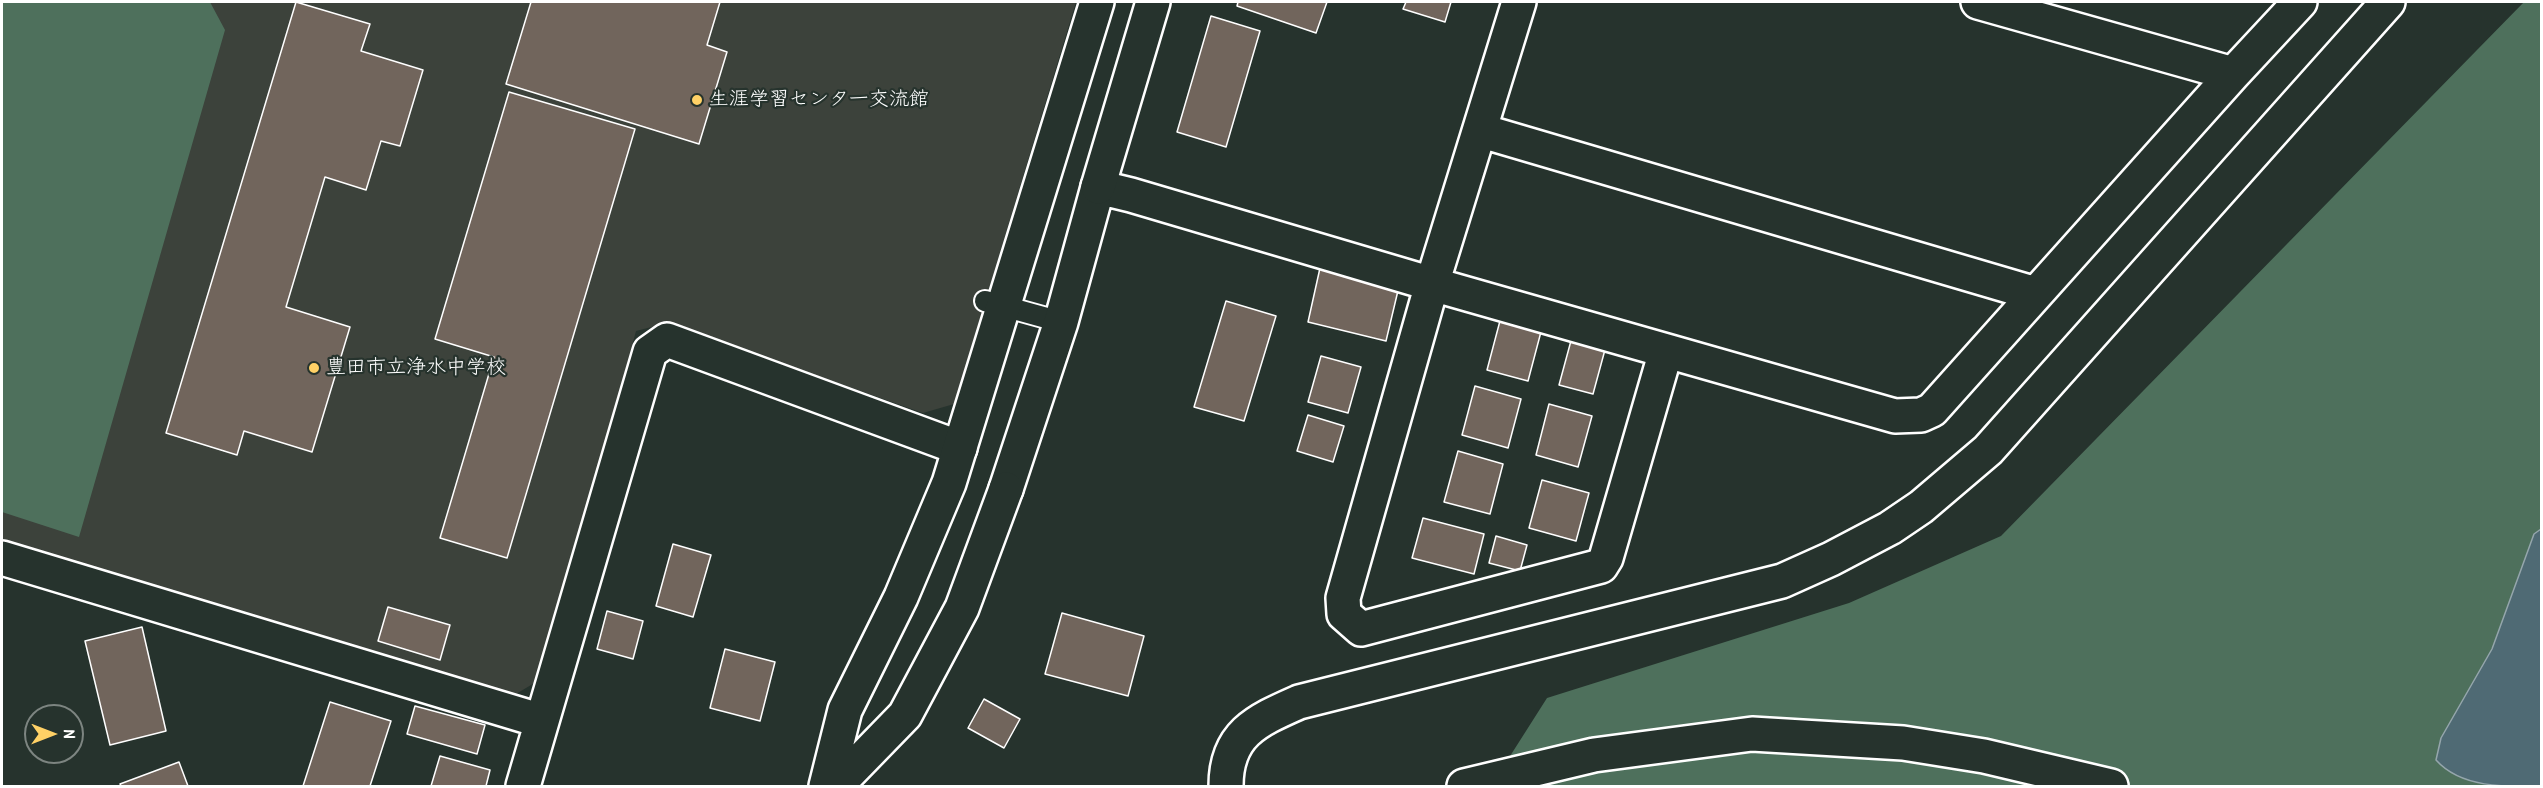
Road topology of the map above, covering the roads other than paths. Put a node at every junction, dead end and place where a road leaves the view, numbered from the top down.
1 (1097, 2) edge
2 (1153, 2) edge
3 (1520, 2) edge
4 (1978, 2) edge
5 (2300, 2) edge
6 (2388, 2) edge
7 (2233, 74) junction
8 (1482, 131) junction
9 (1098, 187) junction
10 (1432, 284) junction
11 (2036, 294) junction
12 (994, 305) junction
13 (1061, 322) junction
14 (1666, 351) junction
15 (960, 448) junction
16 (2, 558) edge
17 (542, 721) junction
18 (523, 786) edge
19 (826, 786) edge
20 (836, 786) edge
21 (1226, 786) edge
22 (1464, 786) edge
23 (2111, 786) edge

1 - 12 street
2 - 9 street
3 - 8 street
4 - 7 street
5 - 7 street
6 - 21 street
7 - 11 street
8 - 10 street
8 - 11 street
9 - 10 street
9 - 13 street
10 - 14 street
10 - 14 street
11 - 14 street
12 - 13 lane
12 - 15 street
13 - 20 street
15 - 17 street
15 - 19 street
16 - 17 street
17 - 18 street
22 - 23 street

